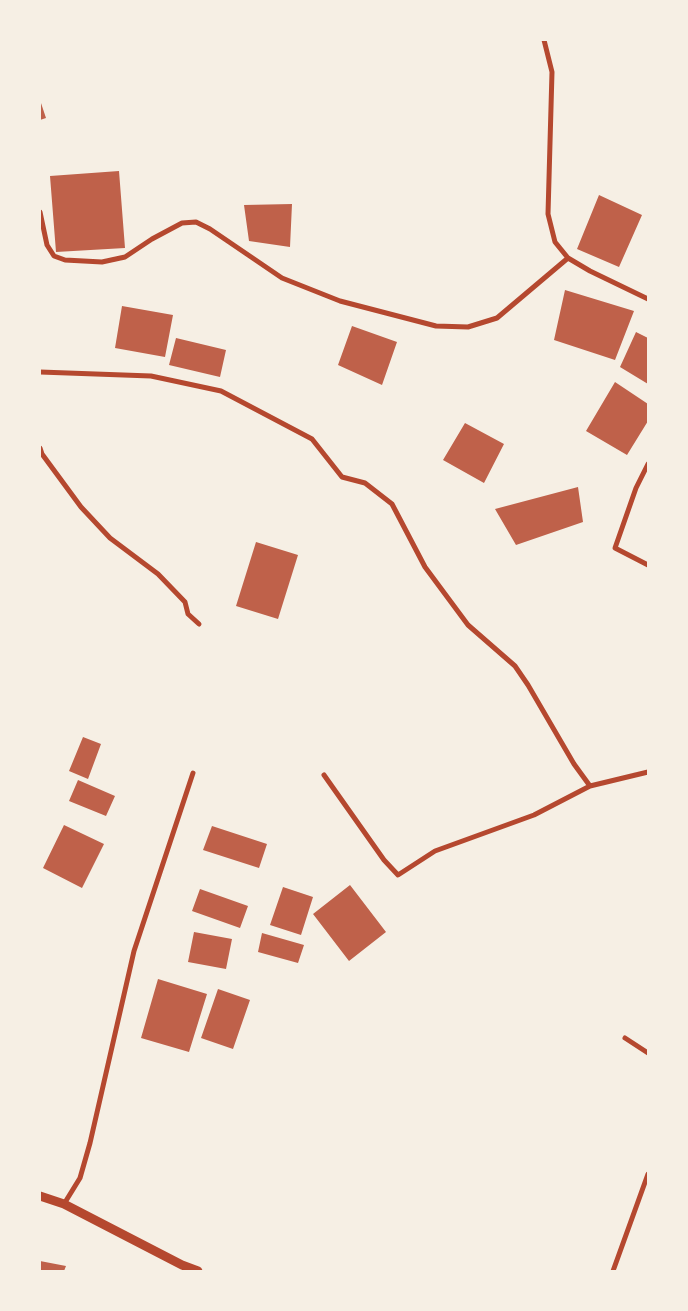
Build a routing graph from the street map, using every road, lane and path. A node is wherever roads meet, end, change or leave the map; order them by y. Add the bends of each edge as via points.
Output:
1 (544, 40) edge
2 (40, 212) edge
3 (568, 258) junction
4 (648, 299) edge
5 (40, 372) edge
6 (40, 448) edge
7 (648, 464) edge
8 (648, 565) edge
9 (199, 624) dead end
10 (648, 772) edge
11 (194, 773) dead end
12 (324, 776) dead end
13 (590, 786) junction
14 (625, 1038) dead end
15 (648, 1052) edge
16 (648, 1174) edge
17 (40, 1196) edge
18 (64, 1204) junction
19 (181, 1268) edge
20 (198, 1271) edge
21 (613, 1271) edge

1 - 3 street via 552,72 548,214 555,242
2 - 3 street via 47,245 54,256 65,260 102,262 125,257 182,222 196,222 282,278 340,301 436,326 468,327 497,318
3 - 4 street
5 - 13 street via 151,376 221,391 312,439 342,477 365,483 392,504 425,567 468,625 515,666
6 - 9 street via 81,507 110,538 158,574 185,602 188,614
7 - 8 street via 615,548
10 - 13 street
11 - 18 street via 134,951 80,1178
12 - 13 street via 398,875 435,851 534,815
14 - 15 street
16 - 21 street
17 - 18 street
18 - 19 street
19 - 20 street

